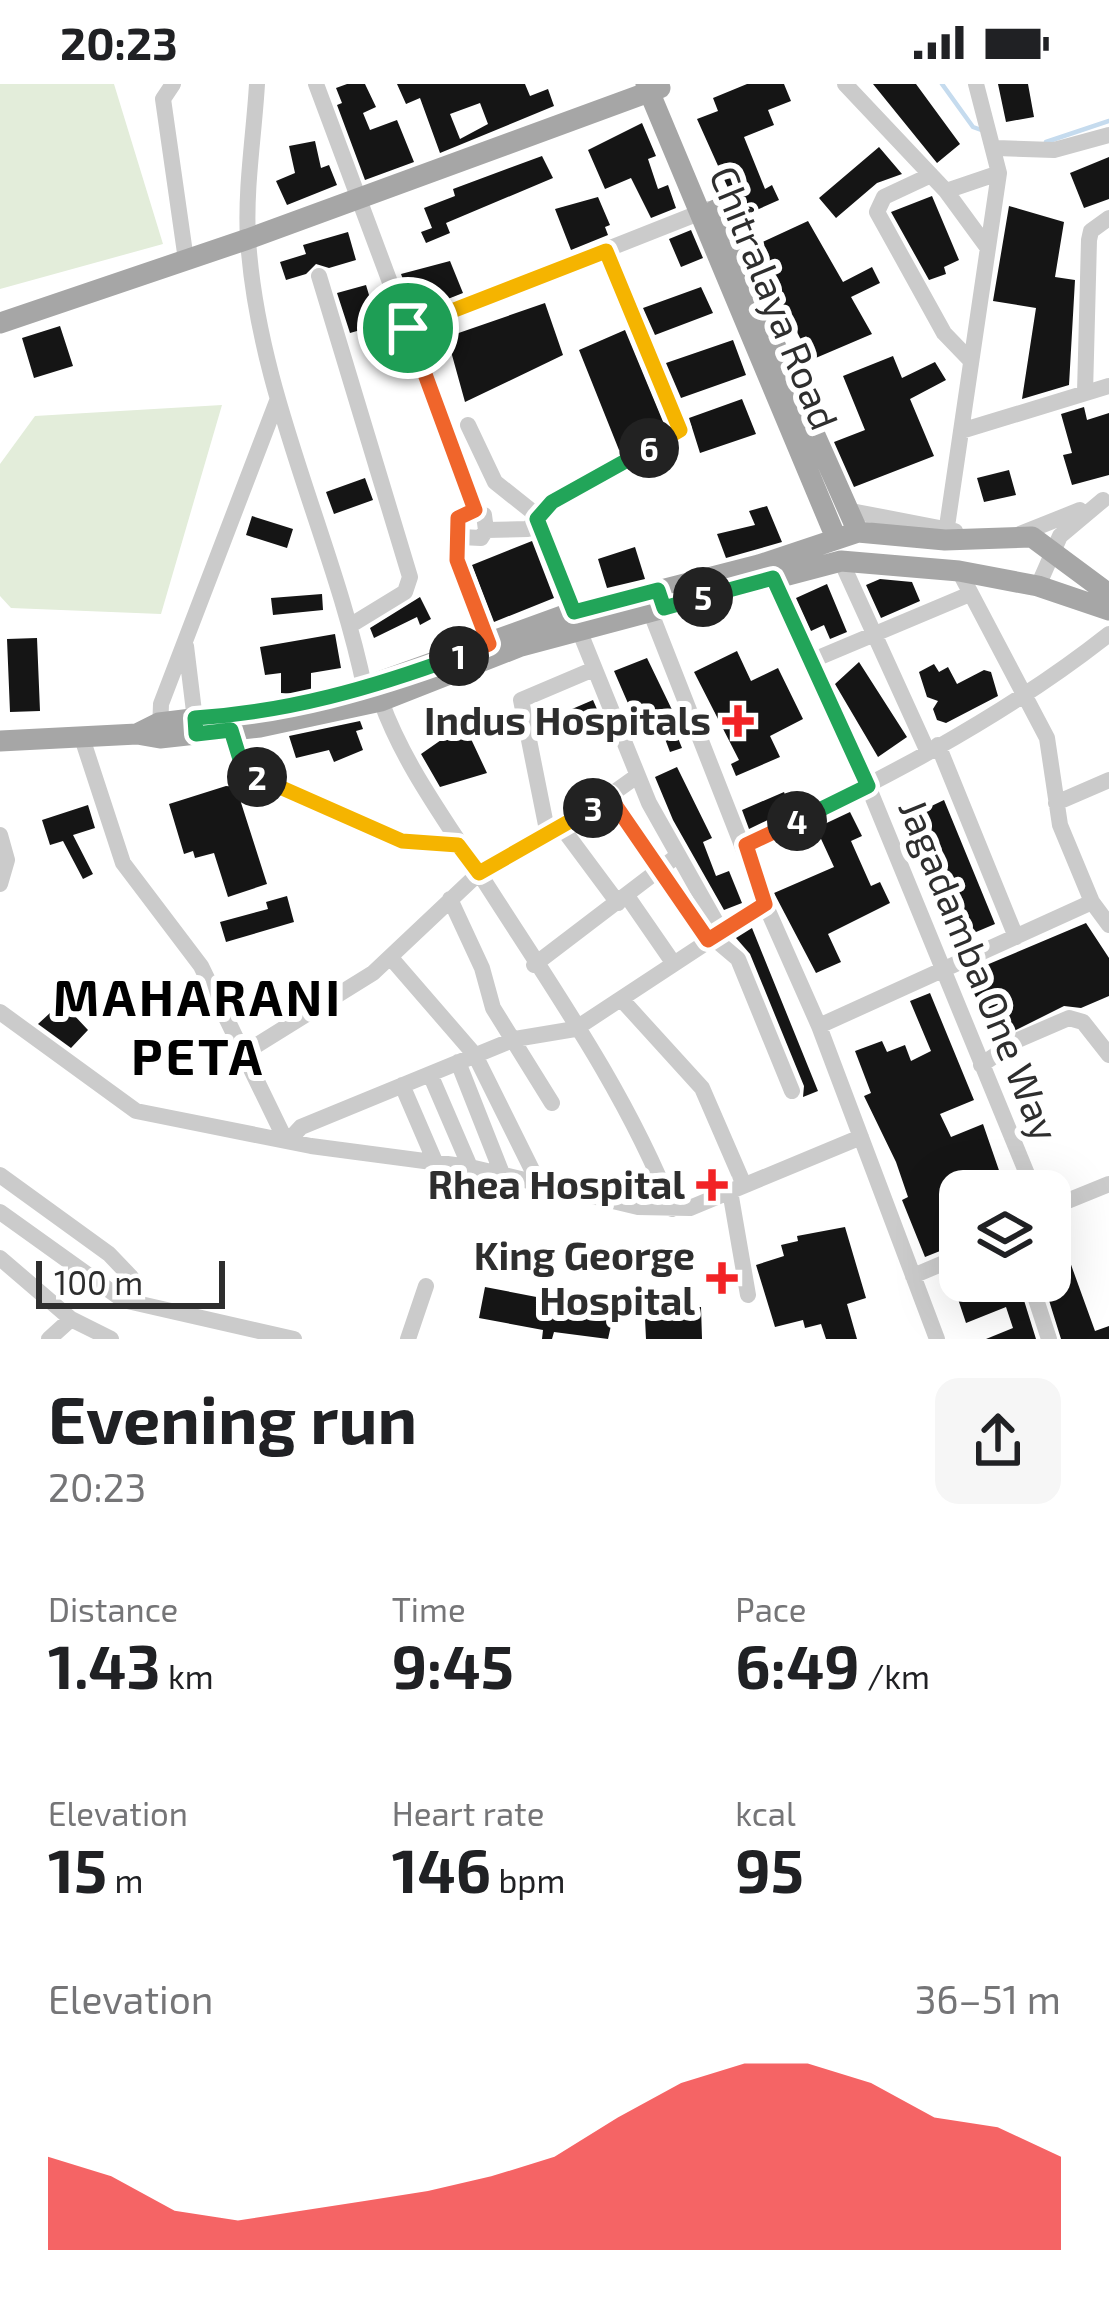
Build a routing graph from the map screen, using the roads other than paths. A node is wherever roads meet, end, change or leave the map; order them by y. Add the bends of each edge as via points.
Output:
1 (148, 84) edge
2 (257, 84) edge
3 (316, 84) edge
4 (845, 84) edge
5 (976, 84) edge
6 (656, 86) edge
7 (168, 92) edge
8 (1109, 135) edge
9 (996, 148) junction
10 (1000, 173) junction
11 (932, 175) junction
12 (946, 190) junction
13 (358, 200) junction
14 (708, 210) junction
15 (1109, 218) edge
16 (248, 239) junction
17 (987, 247) junction
18 (606, 251) junction
19 (186, 260) junction
20 (319, 276) dead end
21 (0, 322) edge
22 (408, 328) junction
23 (971, 361) junction
24 (1109, 386) edge
25 (1085, 393) junction
26 (278, 400) junction
27 (468, 425) dead end
28 (961, 431) junction
29 (1106, 499) edge
30 (845, 509) junction
31 (475, 510) junction
32 (876, 518) junction
33 (537, 519) junction
34 (486, 530) junction
35 (945, 533) junction
36 (1020, 534) junction
37 (847, 535) junction
38 (461, 537) junction
39 (1052, 550) junction
40 (841, 561) junction
41 (959, 571) junction
42 (773, 578) junction
43 (1038, 586) junction
44 (970, 594) junction
45 (1109, 594) edge
46 (654, 601) junction
47 (1109, 610) edge
48 (577, 621) junction
49 (351, 625) junction
50 (1109, 634) edge
51 (872, 638) junction
52 (184, 639) junction
53 (489, 644) junction
54 (813, 660) junction
55 (594, 669) junction
56 (373, 696) junction
57 (1024, 696) junction
58 (195, 726) junction
59 (160, 730) junction
60 (231, 730) junction
61 (82, 738) junction
62 (0, 741) edge
63 (933, 747) junction
64 (637, 776) junction
65 (1109, 780) edge
66 (868, 786) junction
67 (609, 796) junction
68 (1056, 803) junction
69 (554, 827) junction
70 (0, 835) edge
71 (458, 845) junction
72 (746, 845) junction
73 (677, 856) junction
74 (657, 870) junction
75 (479, 873) junction
76 (0, 884) edge
77 (450, 899) junction
78 (622, 900) junction
79 (1092, 902) junction
80 (765, 904) junction
81 (1109, 925) edge
82 (714, 936) junction
83 (1016, 937) junction
84 (391, 958) junction
85 (674, 964) junction
86 (534, 965) junction
87 (942, 972) junction
88 (622, 1000) junction
89 (0, 1012) edge
90 (819, 1026) junction
91 (575, 1029) junction
92 (515, 1039) junction
93 (244, 1053) junction
94 (1109, 1055) edge
95 (466, 1058) junction
96 (981, 1065) junction
97 (430, 1074) junction
98 (402, 1085) junction
99 (792, 1091) dead end
100 (552, 1103) dead end
101 (861, 1137) junction
102 (287, 1138) junction
103 (436, 1164) junction
104 (470, 1167) junction
105 (1025, 1170) edge
106 (0, 1174) edge
107 (503, 1176) junction
108 (1109, 1184) edge
109 (540, 1186) junction
110 (737, 1188) junction
111 (1071, 1199) edge
112 (672, 1209) junction
113 (0, 1212) edge
114 (0, 1258) edge
115 (939, 1265) edge
116 (913, 1276) junction
117 (426, 1286) dead end
118 (748, 1295) dead end
119 (124, 1300) junction
120 (1037, 1302) edge
121 (71, 1319) junction
122 (50, 1339) edge
123 (111, 1339) edge
124 (294, 1339) edge
125 (408, 1339) edge
126 (937, 1339) edge
127 (1049, 1339) edge

1 - 7 street
2 - 16 street
3 - 13 street
4 - 11 street
5 - 9 street
6 - 13 main road
6 - 14 main road, Chitralaya Road
7 - 19 street
8 - 9 street via 1054,150
9 - 10 street
10 - 12 street
10 - 17 street
11 - 12 street
11 - 23 street via 884,197 878,212 944,332
12 - 17 street
13 - 16 main road
13 - 22 street
14 - 18 street
14 - 30 main road, Chitralaya Road
14 - 37 main road, Chitralaya Road
15 - 25 street via 1090,231
16 - 19 main road
16 - 26 street
17 - 23 street
18 - 22 street
18 - 33 street via 680,430 552,502
19 - 21 main road
20 - 49 street via 410,577 405,592
22 - 31 street
23 - 28 street
24 - 25 street
25 - 28 street
26 - 49 street
26 - 52 street
27 - 33 street via 494,482
28 - 35 street
29 - 36 street
29 - 39 street via 1071,523
30 - 32 street
30 - 37 main road, Chitralaya Road
31 - 34 street
31 - 38 street via 458,518
32 - 35 street
32 - 37 street
33 - 34 street via 529,529
33 - 48 street
34 - 38 street via 476,540
35 - 36 main road via 979,540
35 - 37 main road
36 - 39 main road
37 - 46 main road
38 - 53 street via 457,560
39 - 43 street
39 - 45 main road
40 - 41 main road
40 - 42 main road
40 - 51 street
41 - 43 main road
41 - 44 street
42 - 46 main road
42 - 54 street, Jagadamba One Way
43 - 47 main road
44 - 51 street
44 - 57 street
46 - 48 main road
46 - 72 street
48 - 53 main road
48 - 55 street
48 - 56 main road
49 - 56 street
50 - 57 street
51 - 54 street
51 - 63 street
52 - 58 street
52 - 59 street
53 - 56 main road
54 - 66 street, Jagadamba One Way
55 - 64 street
55 - 69 street via 521,700
56 - 58 main road
56 - 60 main road
56 - 71 street
57 - 63 street
57 - 68 street via 1047,738
58 - 59 main road
58 - 60 main road
59 - 61 main road
60 - 71 street via 248,773 402,841
61 - 62 main road
61 - 93 street via 123,862 201,965
63 - 66 street
63 - 83 street
64 - 67 street
64 - 73 street
65 - 68 street
66 - 72 street
66 - 87 street, Jagadamba One Way
67 - 69 street
67 - 74 street
68 - 79 street
69 - 75 street
69 - 78 street
70 - 76 street via 7,860
71 - 75 street
72 - 80 street
73 - 74 street
73 - 82 street
74 - 78 street
74 - 82 street
75 - 77 street
75 - 86 street
77 - 84 street
77 - 92 street via 493,1009
78 - 85 street
78 - 86 street
79 - 81 street
79 - 83 street
80 - 82 street
80 - 90 street
82 - 85 street
82 - 99 street via 738,959
83 - 87 street
84 - 93 street
84 - 95 street
85 - 88 street
86 - 91 street
87 - 90 street
87 - 96 street, Jagadamba One Way
88 - 91 street
88 - 110 street via 702,1088
89 - 102 street via 136,1111
90 - 101 street
91 - 92 street
91 - 112 street via 640,1131
92 - 95 street
92 - 100 street
93 - 102 street
94 - 96 street via 1069,1018
95 - 97 street
95 - 107 street
95 - 109 street
96 - 105 street, Jagadamba One Way
97 - 98 street
97 - 104 street
98 - 102 street
98 - 103 street
101 - 110 street
101 - 116 street
102 - 103 street
103 - 104 street
104 - 107 street
106 - 119 street via 109,1254 131,1277
107 - 109 street
108 - 111 street
109 - 112 street
110 - 112 street
110 - 118 street
113 - 119 street
114 - 121 street
115 - 116 street
116 - 126 street
117 - 125 street
119 - 124 street
120 - 127 street
121 - 122 street
121 - 123 street

